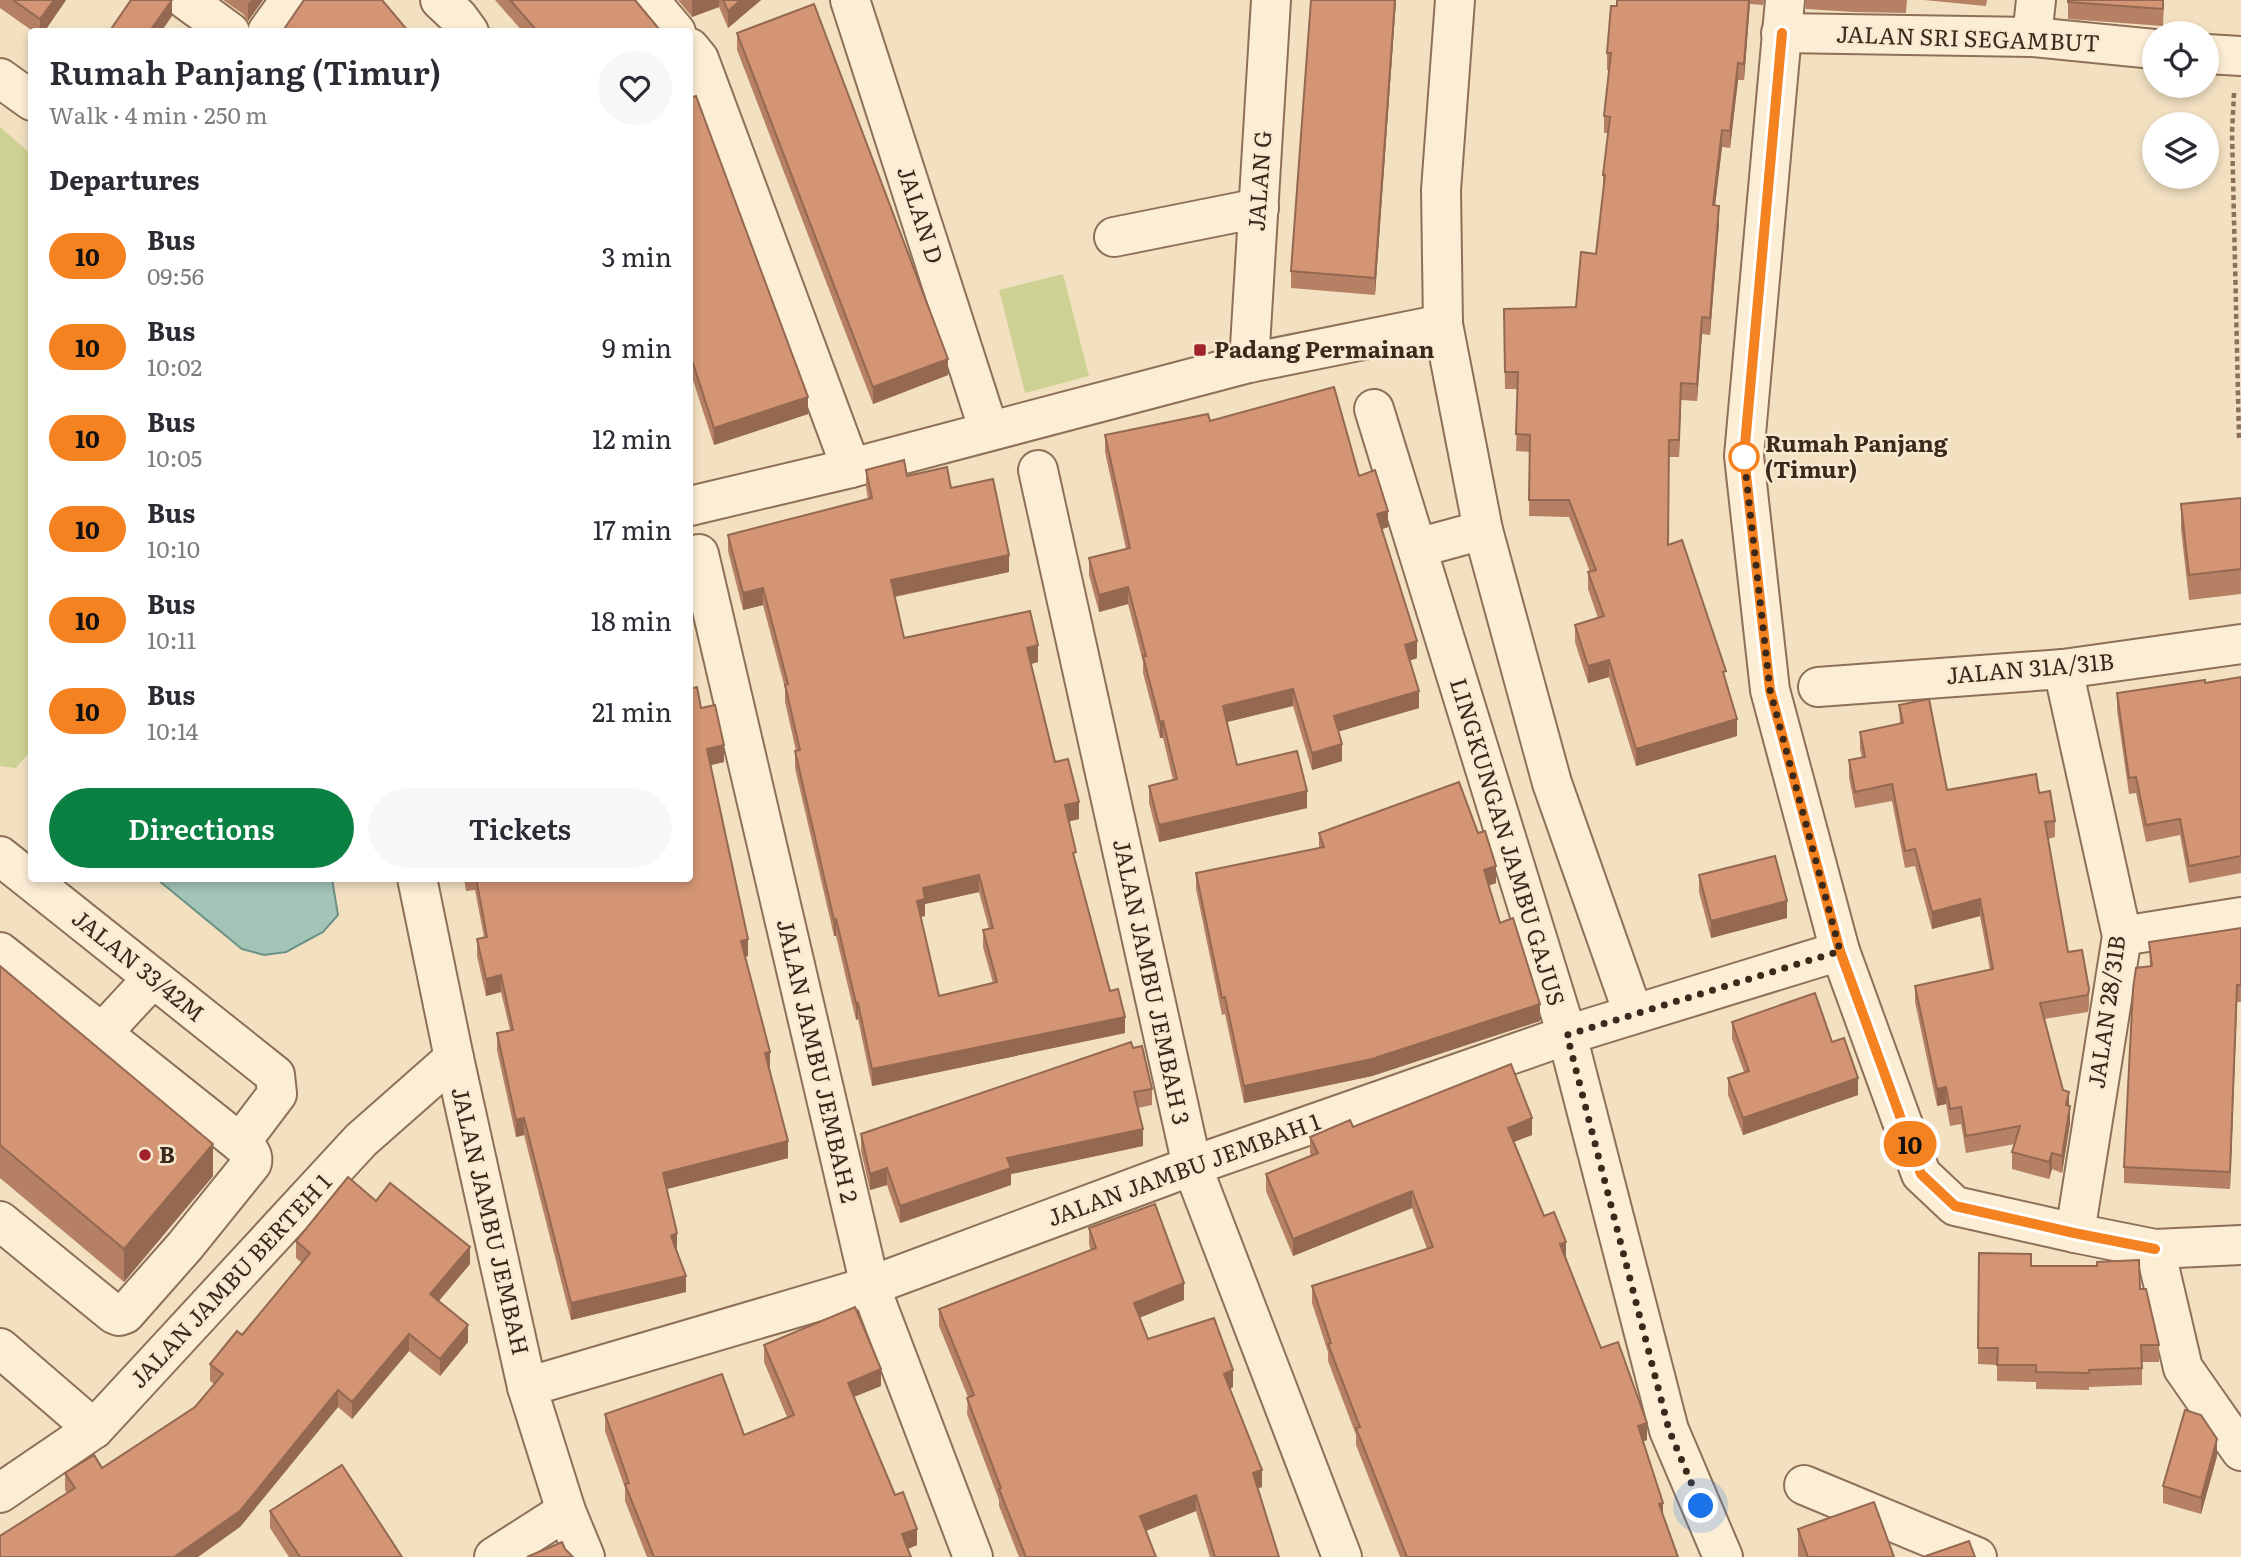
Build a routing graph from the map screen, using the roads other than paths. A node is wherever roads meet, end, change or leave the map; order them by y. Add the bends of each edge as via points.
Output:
1 (186, 0) edge
2 (290, 0) edge
3 (440, 0) edge
4 (649, 0) edge
5 (850, 0) edge
6 (1271, 0) edge
7 (1455, 0) edge
8 (1783, 17) edge
9 (2034, 18) edge
10 (224, 28) edge
11 (270, 28) edge
12 (466, 28) edge
13 (673, 28) edge
14 (2142, 46) edge
15 (693, 52) edge
16 (0, 78) edge
17 (28, 99) edge
18 (1259, 208) junction
19 (1114, 237) dead end
20 (1443, 324) junction
21 (1249, 363) junction
22 (1374, 409) dead end
23 (989, 431) junction
24 (851, 468) junction
25 (1038, 470) dead end
26 (693, 504) edge
27 (1483, 530) junction
28 (1417, 548) junction
29 (699, 554) dead end
30 (2241, 644) edge
31 (2063, 669) junction
32 (1818, 687) dead end
33 (0, 856) edge
34 (28, 878) edge
35 (33, 882) edge
36 (418, 882) edge
37 (2241, 918) edge
38 (2122, 936) junction
39 (1840, 951) junction
40 (0, 952) edge
41 (153, 978) junction
42 (1633, 1013) junction
43 (102, 1033) junction
44 (1567, 1035) junction
45 (454, 1058) junction
46 (240, 1143) junction
47 (1192, 1166) junction
48 (4, 1232) edge
49 (2074, 1233) junction
50 (2241, 1245) edge
51 (2155, 1249) junction
52 (870, 1286) junction
53 (0, 1348) edge
54 (527, 1387) junction
55 (94, 1429) junction
56 (2241, 1451) edge
57 (1804, 1485) dead end
58 (0, 1493) edge
59 (566, 1511) junction
60 (494, 1557) edge
61 (585, 1557) edge
62 (973, 1557) edge
63 (1342, 1557) edge
64 (1723, 1557) edge
65 (1977, 1557) edge

1 - 10 street
2 - 11 street
3 - 12 street
4 - 13 street
5 - 23 street, JALAN D
6 - 18 street, JALAN G
7 - 20 street via 1441,190
8 - 9 street, JALAN SRI SEGAMBUT
8 - 39 street via 1744,456 1770,690
9 - 14 street, JALAN SRI SEGAMBUT
15 - 24 street
16 - 17 street
18 - 19 street
18 - 21 street, JALAN G
20 - 21 street
20 - 27 street
21 - 23 street
22 - 28 street, LINGKUNGAN JAMBU GAJUS
23 - 24 street
24 - 26 street
25 - 47 street, JALAN JAMBU JEMBAH 3
27 - 28 street
27 - 42 street via 1552,783
28 - 44 street, LINGKUNGAN JAMBU GAJUS
29 - 52 street, JALAN JAMBU JEMBAH 2
30 - 31 street, JALAN 31A/31B
31 - 32 street, JALAN 31A/31B
31 - 38 street, JALAN 28/31B
33 - 34 street, JALAN 33/42M
35 - 41 street, JALAN 33/42M
36 - 45 street, JALAN JAMBU JEMBAH
37 - 38 street
38 - 49 street, JALAN 28/31B
39 - 42 street, JALAN JAMBU JEMBAH 1
39 - 49 street via 1921,1174 1955,1206
40 - 43 street
41 - 43 street
41 - 46 street, JALAN 33/42M via 275,1076 276,1094
42 - 44 street, JALAN JAMBU JEMBAH 1
43 - 46 street
44 - 47 street, JALAN JAMBU JEMBAH 1
44 - 64 street, LINGKUNGAN JAMBU GAJUS via 1669,1430
45 - 54 street, JALAN JAMBU JEMBAH
45 - 55 street, JALAN JAMBU BERTEH 1 via 361,1140
46 - 48 street via 251,1153 252,1163 125,1314 114,1314
47 - 52 street, JALAN JAMBU JEMBAH 1
47 - 63 street, JALAN JAMBU JEMBAH 3
49 - 51 street
50 - 51 street
51 - 56 street via 2183,1368
52 - 54 street, JALAN JAMBU JEMBAH 1
52 - 62 street, JALAN JAMBU JEMBAH 2
53 - 55 street
54 - 59 street, JALAN JAMBU JEMBAH
55 - 58 street, JALAN JAMBU BERTEH 1
57 - 65 street
59 - 60 street
59 - 61 street, JALAN JAMBU JEMBAH

